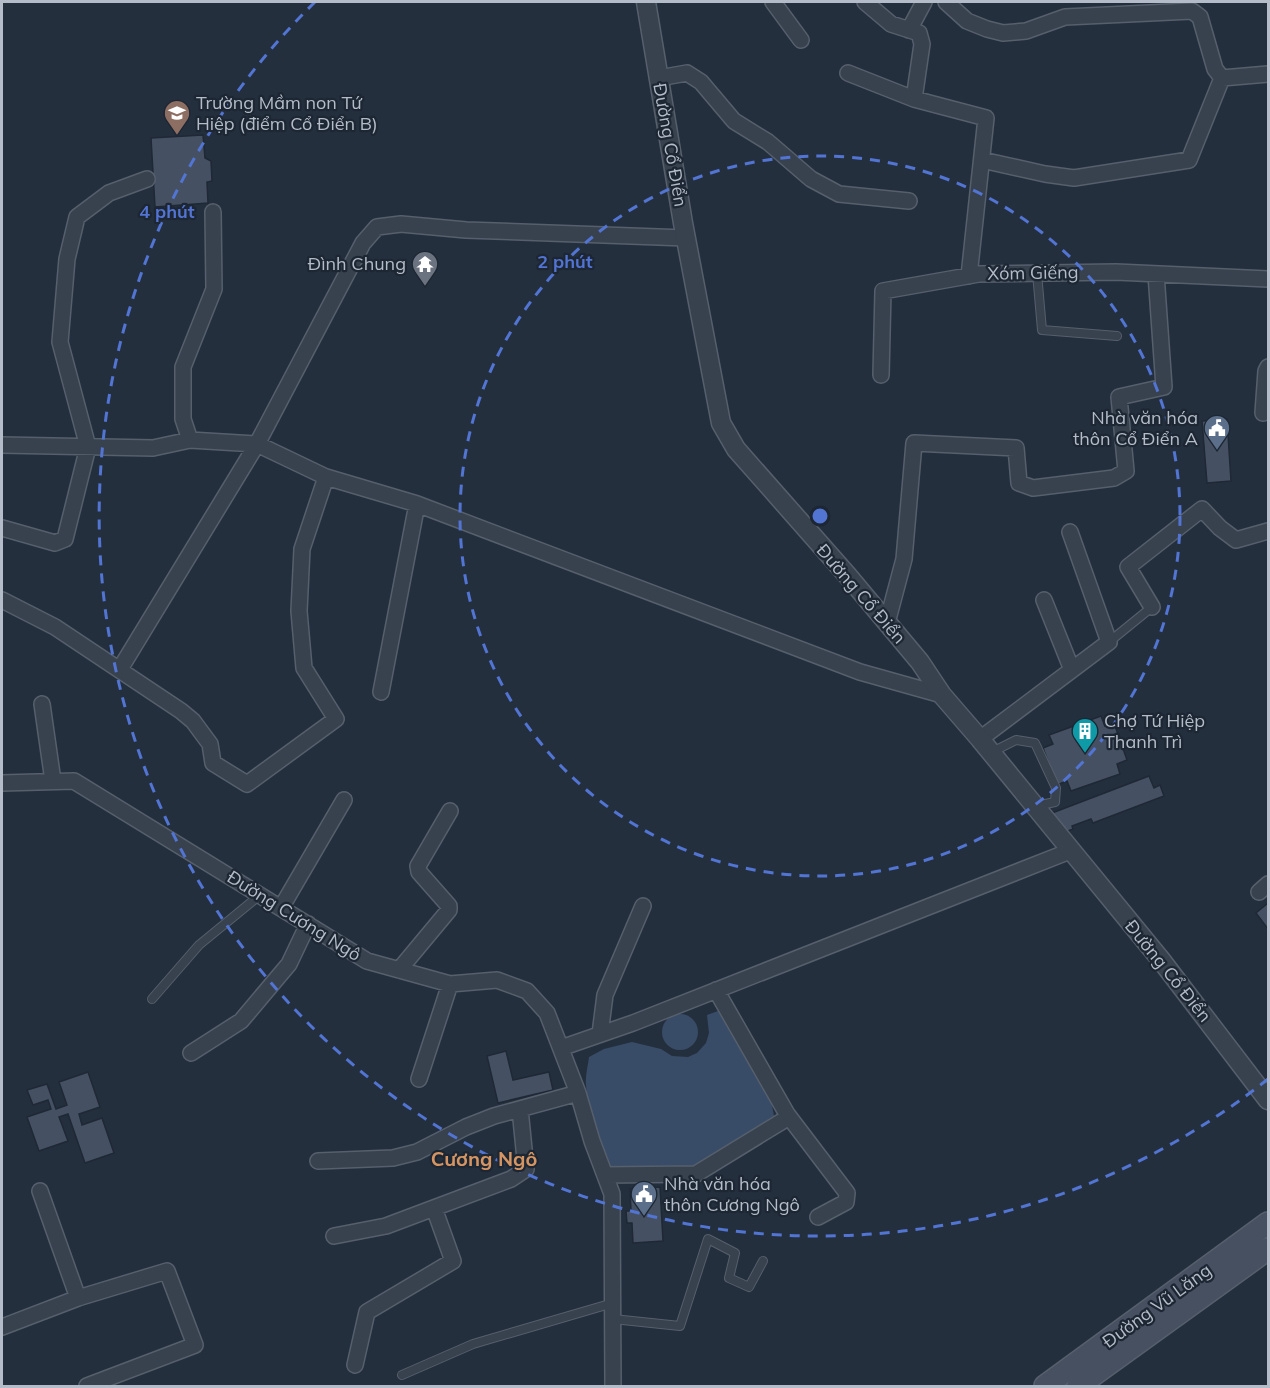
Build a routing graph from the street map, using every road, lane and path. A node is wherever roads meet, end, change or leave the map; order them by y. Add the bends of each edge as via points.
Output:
1 (646, 2) edge
2 (773, 2) edge
3 (866, 2) edge
4 (924, 2) edge
5 (946, 2) edge
6 (1131, 8) edge
7 (909, 30) junction
8 (801, 40) dead end
9 (848, 73) dead end
10 (1269, 75) edge
11 (659, 78) junction
12 (1222, 78) junction
13 (914, 99) junction
14 (982, 160) junction
15 (147, 178) dead end
16 (909, 201) dead end
17 (213, 212) dead end
18 (686, 238) junction
19 (1037, 273) junction
20 (1155, 274) junction
21 (969, 276) junction
22 (1269, 279) edge
23 (1117, 336) dead end
24 (1269, 367) edge
25 (881, 375) dead end
26 (1263, 413) dead end
27 (190, 440) junction
28 (257, 444) junction
29 (2, 445) edge
30 (88, 447) junction
31 (326, 477) junction
32 (417, 504) junction
33 (2, 528) edge
34 (1269, 531) edge
35 (1070, 532) dead end
36 (2, 600) edge
37 (1044, 600) dead end
38 (1152, 607) joint
39 (887, 623) junction
40 (1109, 642) junction
41 (120, 669) junction
42 (1072, 670) junction
43 (381, 692) dead end
44 (942, 695) junction
45 (42, 704) dead end
46 (986, 746) junction
47 (53, 781) junction
48 (2, 783) edge
49 (344, 800) dead end
50 (1035, 807) junction
51 (450, 811) dead end
52 (1070, 851) junction
53 (260, 895) junction
54 (644, 906) dead end
55 (281, 908) junction
56 (308, 924) junction
57 (399, 970) junction
58 (450, 984) junction
59 (716, 990) junction
60 (152, 999) dead end
61 (600, 1034) junction
62 (561, 1048) junction
63 (191, 1053) dead end
64 (419, 1078) dead end
65 (578, 1093) junction
66 (1269, 1100) edge
67 (519, 1109) junction
68 (789, 1117) junction
69 (318, 1161) dead end
70 (605, 1175) junction
71 (40, 1191) dead end
72 (434, 1208) junction
73 (818, 1217) dead end
74 (1269, 1224) edge
75 (334, 1236) dead end
76 (1269, 1249) edge
77 (763, 1261) dead end
78 (78, 1298) junction
79 (613, 1311) junction
80 (2, 1327) edge
81 (1106, 1355) junction
82 (355, 1365) dead end
83 (402, 1375) dead end
84 (87, 1386) edge
85 (613, 1386) edge
86 (1045, 1386) edge
87 (1078, 1386) edge

1 - 11 street, Đường Cổ Điển
2 - 8 street
3 - 7 street via 891,24
4 - 7 street
5 - 6 street via 967,21 1003,33 1026,32 1065,17
6 - 12 street via 1192,11 1200,17 1215,69
7 - 13 street via 919,33 922,44
9 - 13 street
10 - 12 street
11 - 16 street via 687,73 701,82 734,121 768,142 811,180 839,194
11 - 18 street, Đường Cổ Điển
12 - 14 street via 1190,160 1074,178
13 - 14 street via 986,118
14 - 21 street
15 - 30 street via 109,193 77,217 67,259 60,342
17 - 27 street via 214,289 183,367 183,419
18 - 28 street via 401,224 377,227 363,243
18 - 39 street, Đường Cổ Điển via 721,423 736,449
19 - 20 street, Xóm Giếng
19 - 21 street, Xóm Giếng
19 - 23 lane via 1042,330
20 - 22 street, Xóm Giếng
20 - 39 street via 1164,387 1119,397 1126,471 1114,478 1033,488 1019,483 1016,448 914,443 904,559
21 - 25 street, Xóm Giếng via 883,291
24 - 26 street
27 - 28 street
27 - 30 street via 153,448
28 - 31 street
28 - 41 street
29 - 30 street
30 - 33 street via 65,538 56,543
31 - 32 street
31 - 41 street via 302,549 299,611 304,668 336,719 247,784 213,763 210,744 193,721
32 - 43 street
32 - 44 street via 860,672
34 - 38 street via 1236,540 1202,509 1128,567
35 - 40 street
36 - 41 street via 55,627
37 - 42 street
38 - 40 lane
39 - 44 street, Đường Cổ Điển
40 - 42 street
42 - 46 street
44 - 46 street, Đường Cổ Điển
45 - 47 street
46 - 50 street, Đường Cổ Điển
46 - 50 lane via 1016,740 1035,743 1056,788 1055,802
47 - 48 street, Đường Cương Ngô
47 - 53 street, Đường Cương Ngô via 74,780
49 - 55 street
50 - 52 street, Đường Cổ Điển
51 - 57 street via 418,866 449,910
52 - 59 street
52 - 66 street, Đường Cổ Điển via 1161,960
53 - 55 street, Đường Cương Ngô
53 - 60 lane via 199,945
54 - 61 street via 605,995
55 - 56 street, Đường Cương Ngô
56 - 57 street, Đường Cương Ngô via 367,961
56 - 63 street via 289,964 241,1021
57 - 58 street, Đường Cương Ngô
58 - 62 street, Đường Cương Ngô via 496,980 527,991 547,1013
58 - 64 street
59 - 61 street
59 - 68 street
61 - 62 street
62 - 65 street, Đường Cương Ngô
65 - 67 street
65 - 70 street, Đường Cương Ngô
67 - 69 street via 466,1127 417,1152 393,1158
67 - 72 street via 526,1169 511,1179
68 - 70 street via 696,1174
68 - 73 street via 847,1193 846,1202
70 - 79 street, Đường Cương Ngô via 612,1194
71 - 78 street
72 - 75 street via 386,1226
72 - 82 street via 453,1261 367,1312
74 - 81 main road, Đường Vũ Lăng
76 - 81 main road, Đường Vũ Lăng
77 - 79 lane via 750,1287 729,1278 735,1253 708,1239 680,1326
78 - 80 street
78 - 84 street via 167,1270 195,1345
79 - 83 lane via 473,1344
79 - 85 street, Đường Cương Ngô
81 - 86 main road, Đường Vũ Lăng
81 - 87 main road, Đường Vũ Lăng

